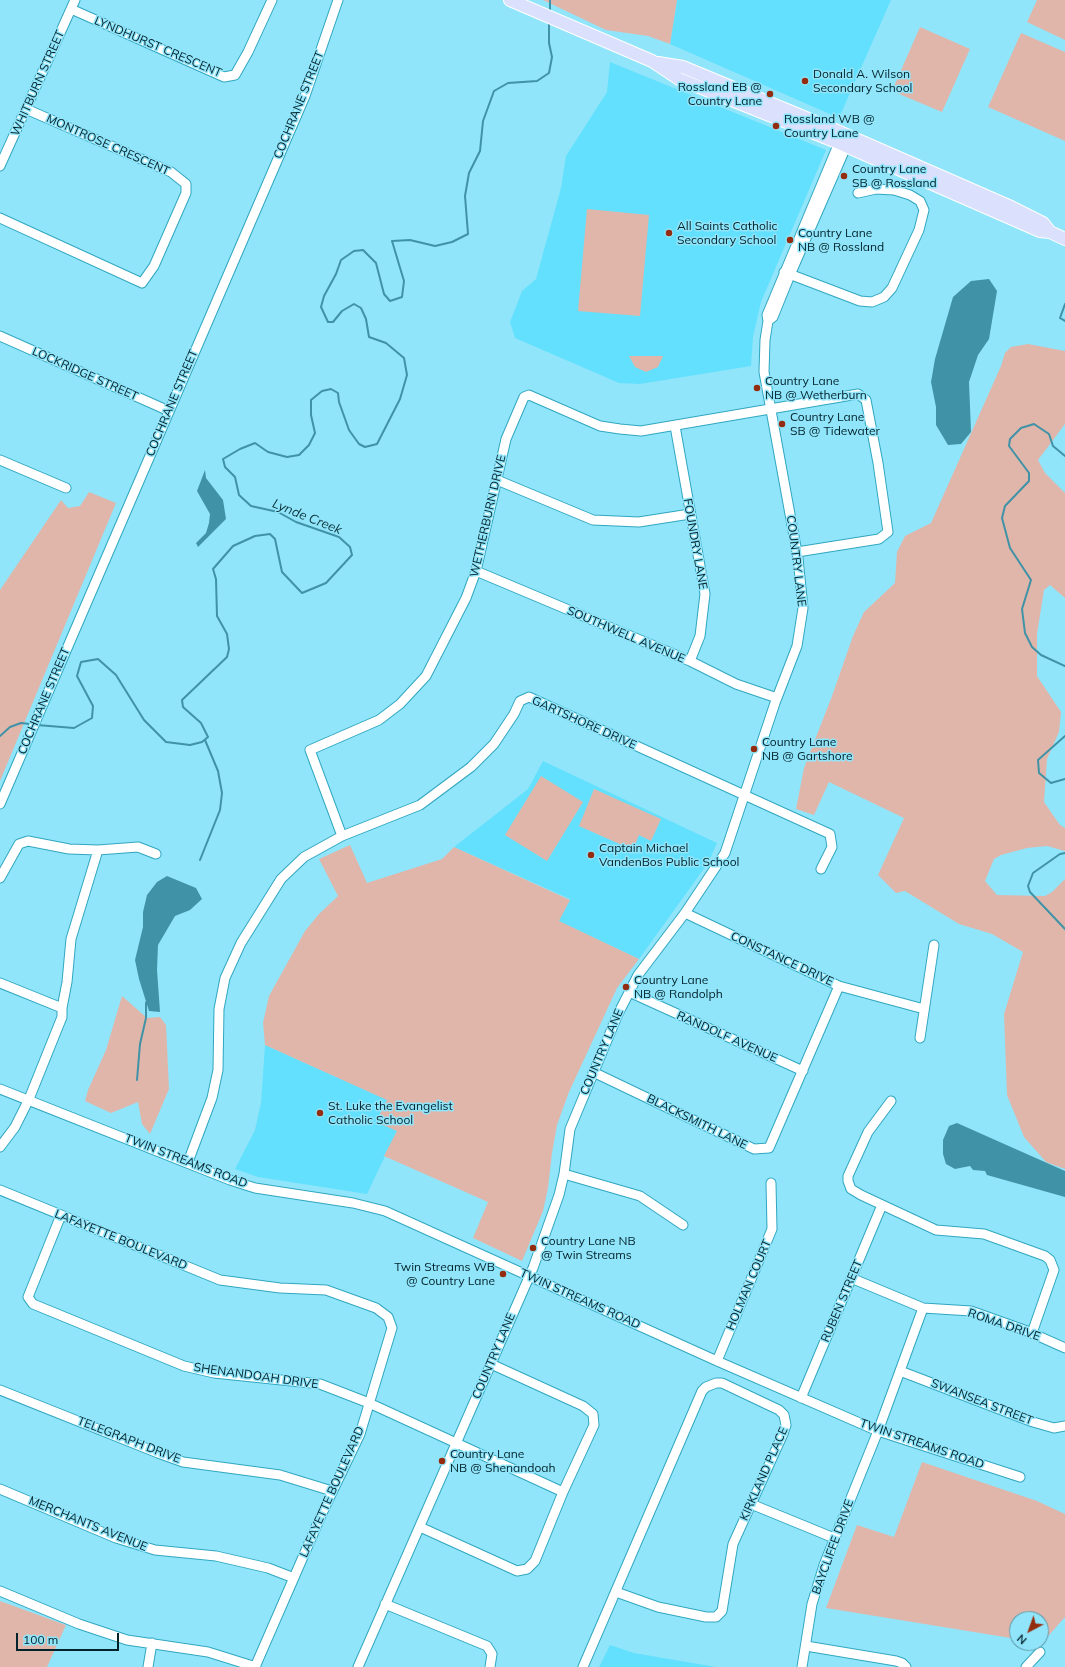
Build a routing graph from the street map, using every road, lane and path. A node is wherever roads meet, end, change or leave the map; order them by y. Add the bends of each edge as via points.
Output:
1 (75, 0) edge
2 (272, 0) edge
3 (338, 0) edge
4 (510, 0) edge
5 (71, 9) junction
6 (26, 109) junction
7 (845, 140) junction
8 (0, 166) edge
9 (858, 193) dead end
10 (0, 218) edge
11 (1065, 239) edge
12 (787, 274) junction
13 (0, 336) edge
14 (770, 409) junction
15 (169, 411) junction
16 (674, 426) junction
17 (0, 460) edge
18 (498, 480) junction
19 (66, 488) dead end
20 (690, 514) junction
21 (797, 552) junction
22 (476, 571) junction
23 (690, 661) junction
24 (777, 698) junction
25 (745, 795) junction
26 (0, 804) edge
27 (342, 836) junction
28 (98, 850) junction
29 (156, 854) dead end
30 (821, 869) dead end
31 (0, 878) edge
32 (685, 913) junction
33 (934, 945) dead end
34 (0, 983) edge
35 (839, 986) junction
36 (629, 992) junction
37 (62, 1008) junction
38 (924, 1009) junction
39 (920, 1038) dead end
40 (803, 1071) junction
41 (593, 1072) junction
42 (0, 1089) edge
43 (29, 1099) junction
44 (891, 1101) dead end
45 (0, 1147) edge
46 (188, 1162) junction
47 (564, 1174) junction
48 (771, 1183) dead end
49 (0, 1190) edge
50 (882, 1205) junction
51 (61, 1215) junction
52 (683, 1226) dead end
53 (529, 1276) junction
54 (851, 1278) junction
55 (923, 1308) junction
56 (1032, 1333) junction
57 (1065, 1348) edge
58 (717, 1361) junction
59 (491, 1364) junction
60 (900, 1371) junction
61 (0, 1390) edge
62 (801, 1398) junction
63 (369, 1403) junction
64 (1065, 1426) edge
65 (878, 1431) junction
66 (456, 1444) junction
67 (1020, 1477) dead end
68 (0, 1489) edge
69 (332, 1491) junction
70 (563, 1492) junction
71 (751, 1504) junction
72 (420, 1526) junction
73 (834, 1538) junction
74 (294, 1578) junction
75 (0, 1591) edge
76 (616, 1592) junction
77 (385, 1604) junction
78 (152, 1643) junction
79 (806, 1646) junction
80 (1040, 1652) dead end
81 (148, 1667) edge
82 (255, 1667) edge
83 (358, 1667) edge
84 (490, 1667) edge
85 (583, 1667) edge
86 (802, 1667) edge
87 (906, 1667) edge
88 (1026, 1667) edge

1 - 5 street, WHITBURN STREET
2 - 5 street, LYNDHURST CRESCENT via 235,76 224,77
3 - 15 street, COCHRANE STREET via 305,96
4 - 7 main road via 652,62 683,67
5 - 6 street, WHITBURN STREET
6 - 8 street, WHITBURN STREET
6 - 10 street, MONTROSE CRESCENT via 171,172 186,184 186,192 154,266 142,283
7 - 11 main road via 1011,207 1043,223 1050,232
7 - 12 street, COUNTRY LANE
9 - 12 street via 876,189 894,190 920,201 924,210 919,230 892,288 884,297 872,302 860,301
12 - 14 street, COUNTRY LANE via 767,315 764,372
13 - 15 street, LOCKRIDGE STREET
14 - 16 street, WETHERBURN DRIVE
14 - 21 street, COUNTRY LANE
14 - 21 street, WETHERBURN DRIVE via 858,394 866,400 872,431 888,532 879,539
15 - 26 street, COCHRANE STREET
16 - 18 street, WETHERBURN DRIVE via 620,430 600,426 529,395 524,397 506,439
16 - 20 street, FOUNDRY LANE
17 - 19 street
18 - 20 street via 594,520 639,522
18 - 22 street, WETHERBURN DRIVE
20 - 23 street, FOUNDRY LANE via 705,594 700,636
21 - 24 street, COUNTRY LANE via 803,608 797,646
22 - 23 street, SOUTHWELL AVENUE
22 - 27 street, WETHERBURN DRIVE via 466,598 426,676 400,704 379,720 310,750
23 - 24 street, SOUTHWELL AVENUE via 736,684
24 - 25 street, COUNTRY LANE
25 - 27 street, GARTSHORE DRIVE via 529,697 520,701 494,744 471,766 420,805
25 - 30 street, GARTSHORE DRIVE via 830,834 832,847
25 - 32 street, COUNTRY LANE via 725,853
27 - 46 street, GARTSHORE DRIVE via 304,857 281,879 241,942 224,984 219,1009 218,1070 212,1098
28 - 29 street via 138,847
28 - 31 street via 57,847 28,841 18,844
28 - 37 street via 71,939
32 - 35 street, CONSTANCE DRIVE
32 - 36 street, COUNTRY LANE via 638,975
33 - 38 street
34 - 37 street
35 - 38 street
35 - 40 street, CONSTANCE DRIVE
36 - 40 street, RANDOLF AVENUE
36 - 41 street, COUNTRY LANE
37 - 43 street via 62,1017
38 - 39 street
40 - 41 street, BLACKSMITH LANE via 769,1148 754,1149
41 - 47 street, COUNTRY LANE via 570,1129
42 - 43 street, TWIN STREAMS ROAD
43 - 45 street
43 - 46 street, TWIN STREAMS ROAD
44 - 50 street via 868,1132 848,1176 852,1189
46 - 53 street, TWIN STREAMS ROAD via 204,1171 255,1188 354,1203 385,1211
47 - 52 street via 640,1196
47 - 53 street, COUNTRY LANE via 559,1195
48 - 58 street, HOLMAN COURT via 772,1229
49 - 51 street, LAFAYETTE BOULEVARD
50 - 54 street, RUBEN STREET
50 - 56 street via 936,1230 984,1234 1050,1260 1054,1270
51 - 63 street, LAFAYETTE BOULEVARD via 220,1280 280,1288 326,1290 376,1308 388,1317 392,1328
51 - 63 street, SHENANDOAH DRIVE via 28,1296 33,1304 184,1366 214,1373 320,1384
53 - 58 street, TWIN STREAMS ROAD
53 - 59 street, COUNTRY LANE
54 - 55 street, ROMA DRIVE
54 - 62 street, RUBEN STREET
55 - 56 street, ROMA DRIVE via 971,1311
55 - 60 street, BAYCLIFFE DRIVE
56 - 57 street, ROMA DRIVE
58 - 62 street, TWIN STREAMS ROAD
59 - 66 street, COUNTRY LANE
59 - 70 street via 583,1406 592,1414 594,1425
60 - 64 street, SWANSEA STREET via 1033,1422 1054,1428
60 - 65 street, BAYCLIFFE DRIVE
61 - 69 street, TELEGRAPH DRIVE via 184,1462 280,1475
62 - 65 street, TWIN STREAMS ROAD
63 - 66 street, SHENANDOAH DRIVE
63 - 69 street, LAFAYETTE BOULEVARD via 360,1434
65 - 67 street, TWIN STREAMS ROAD
65 - 73 street, BAYCLIFFE DRIVE
66 - 70 street, SHENANDOAH DRIVE
66 - 72 street, COUNTRY LANE
68 - 74 street, MERCHANTS AVENUE via 116,1538 155,1550 216,1556 268,1568
69 - 74 street, LAFAYETTE BOULEVARD
70 - 72 street via 535,1561 527,1569 517,1571
71 - 73 street
71 - 76 street, KIRKLAND PLACE via 733,1544 724,1604 716,1617 658,1607
71 - 76 street, KIRKLAND PLACE via 784,1434 786,1419 779,1410 722,1383 716,1383 706,1387 693,1409
72 - 77 street, COUNTRY LANE
73 - 79 street, BAYCLIFFE DRIVE via 812,1604
74 - 82 street, LAFAYETTE BOULEVARD
75 - 78 street via 79,1624 127,1640
76 - 85 street, KIRKLAND PLACE
77 - 83 street, COUNTRY LANE
77 - 84 street via 487,1646 492,1654
78 - 81 street
78 - 82 street via 208,1652
79 - 86 street, BAYCLIFFE DRIVE
79 - 87 street via 896,1661
80 - 88 street

